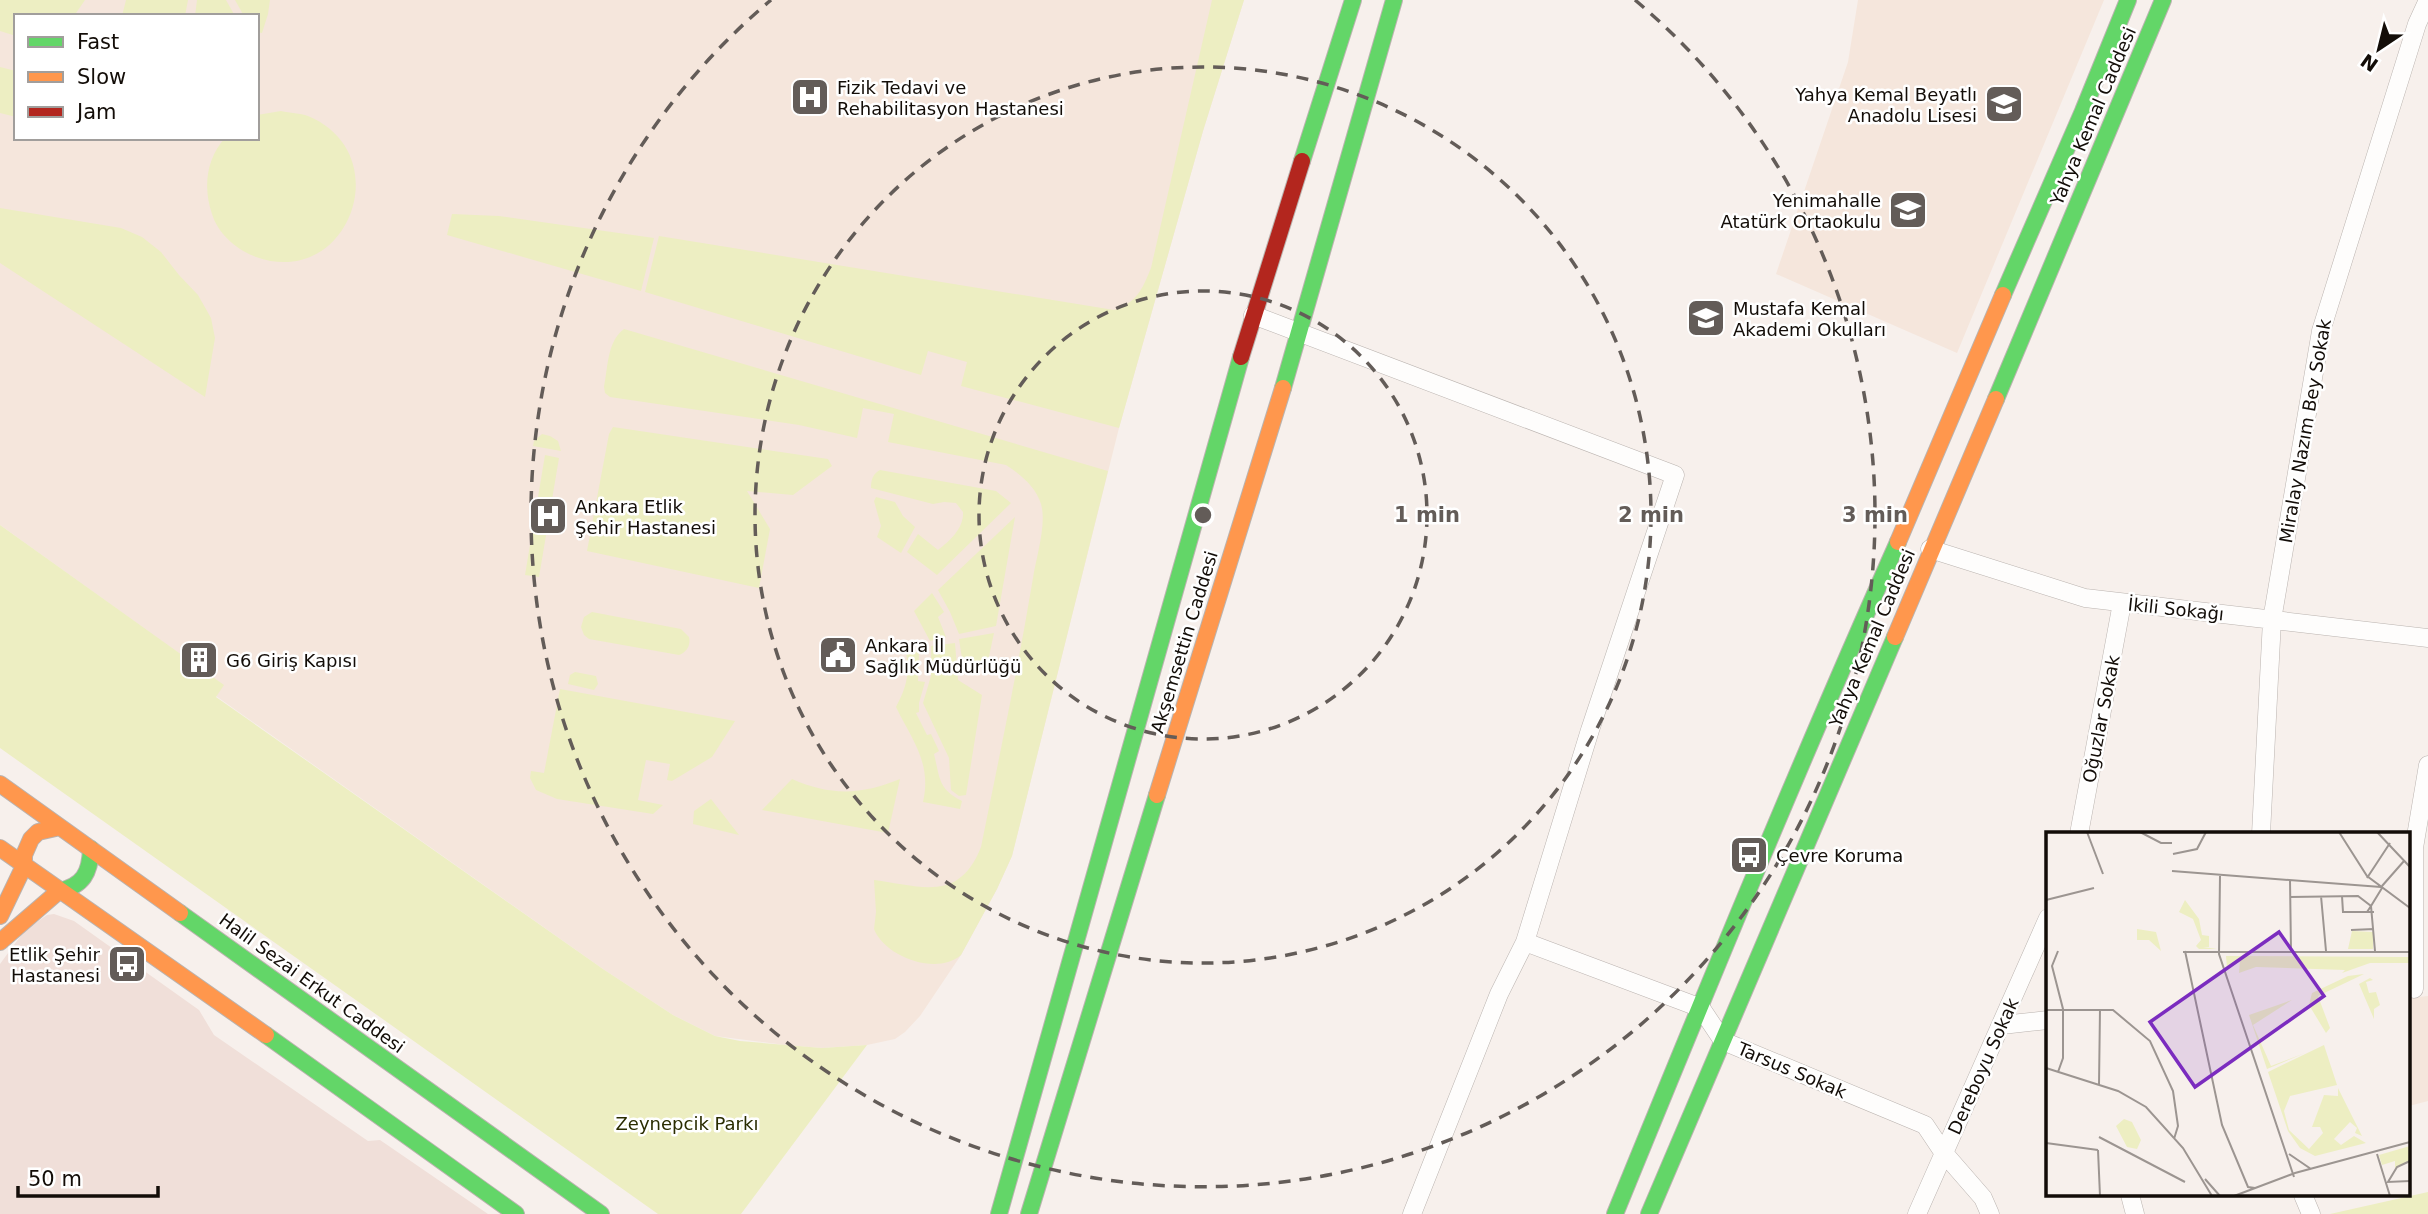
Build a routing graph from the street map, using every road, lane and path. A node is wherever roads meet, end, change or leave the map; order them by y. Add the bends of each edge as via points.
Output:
1 (1353, 0) edge
2 (1394, 0) edge
3 (2128, 0) edge
4 (2163, 0) edge
5 (2428, 0) edge
6 (1253, 315) junction
7 (1300, 332) junction
8 (1930, 549) junction
9 (2122, 603) junction
10 (2273, 620) junction
11 (2428, 638) edge
12 (2428, 765) edge
13 (0, 784) edge
14 (60, 827) junction
15 (2079, 832) edge
16 (2261, 832) edge
17 (0, 848) edge
18 (91, 849) junction
19 (24, 866) junction
20 (59, 891) junction
21 (0, 916) edge
22 (2046, 923) edge
23 (0, 942) edge
24 (1525, 942) junction
25 (2417, 989) edge
26 (1700, 1008) junction
27 (2046, 1020) edge
28 (2002, 1026) junction
29 (1723, 1041) junction
30 (1943, 1152) junction
31 (2130, 1196) edge
32 (2303, 1196) edge
33 (516, 1214) edge
34 (601, 1214) edge
35 (999, 1214) edge
36 (1029, 1214) edge
37 (1412, 1214) edge
38 (1615, 1214) edge
39 (1649, 1214) edge
40 (1917, 1214) edge
41 (1990, 1214) edge
42 (2135, 1214) edge
43 (2311, 1214) edge

1 - 6 main road, Akşemsettin Caddesi
2 - 7 main road, Akşemsettin Caddesi
3 - 26 main road, Yahya Kemal Caddesi
4 - 8 main road, Yahya Kemal Caddesi
5 - 10 street, Miralay Nazım Bey Sokak via 2320,331
6 - 7 street
6 - 35 main road, Akşemsettin Caddesi
7 - 24 street via 1675,475
7 - 36 main road, Akşemsettin Caddesi
8 - 9 street, İkili Sokağı via 2085,598
8 - 29 main road, Yahya Kemal Caddesi
9 - 10 street, İkili Sokağı
9 - 15 street, Oğuzlar Sokak
10 - 11 street, İkili Sokağı
10 - 16 street, Miralay Nazım Bey Sokak
12 - 25 street via 2414,848
13 - 14 main road, Halil Sezai Erkut Caddesi
14 - 18 main road, Halil Sezai Erkut Caddesi
14 - 19 main road via 38,832 31,839
17 - 19 main road
18 - 20 main road via 91,867 84,879 77,887
18 - 34 main road, Halil Sezai Erkut Caddesi
19 - 20 main road
19 - 21 main road
20 - 23 main road
20 - 33 main road
22 - 28 street, Dereboyu Sokak
24 - 26 street
24 - 37 street via 1499,994
26 - 29 street, Tarsus Sokak
26 - 38 main road, Yahya Kemal Caddesi
27 - 28 street
28 - 30 street, Dereboyu Sokak
29 - 30 street, Tarsus Sokak via 1925,1125
29 - 39 main road, Yahya Kemal Caddesi
30 - 40 street, Dereboyu Sokak
30 - 41 street, Tarsus Sokak via 1983,1198
31 - 42 street
32 - 43 street

